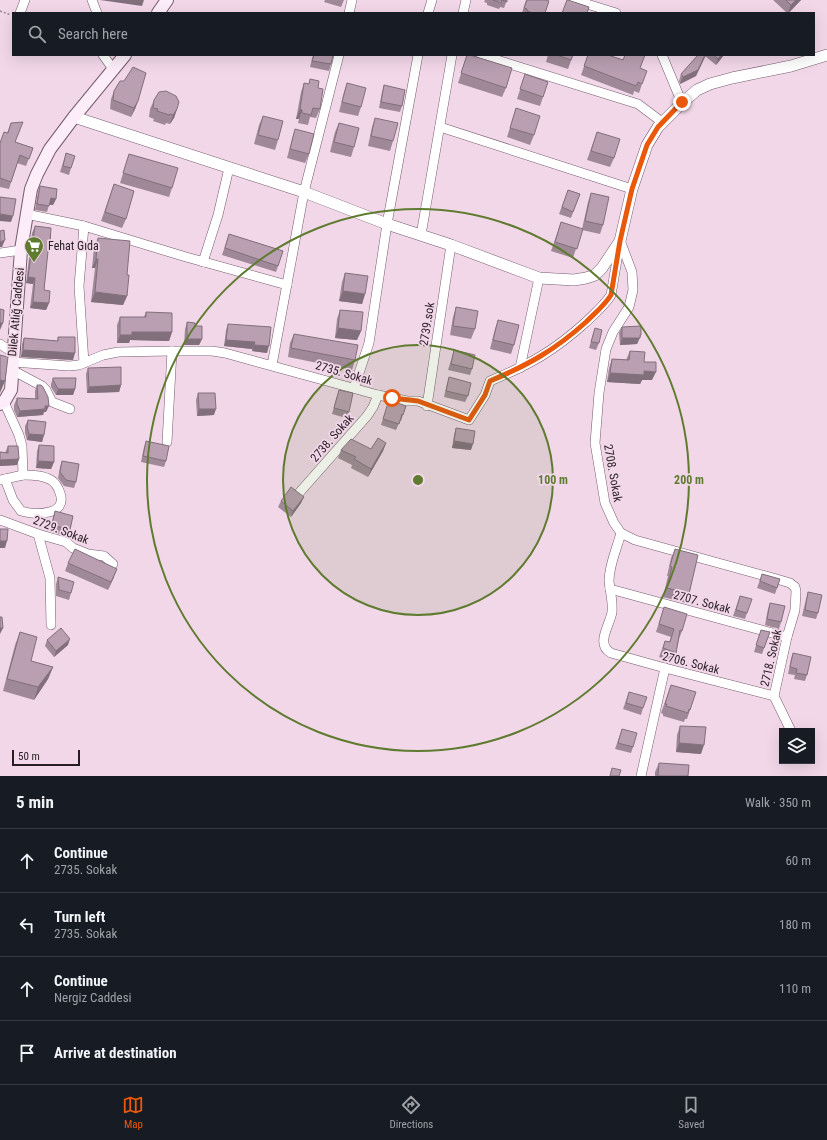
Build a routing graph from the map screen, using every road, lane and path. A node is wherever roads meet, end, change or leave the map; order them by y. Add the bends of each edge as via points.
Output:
1 (25, 0) edge
2 (92, 0) edge
3 (352, 0) edge
4 (432, 0) edge
5 (466, 0) edge
6 (574, 0) edge
7 (0, 11) edge
8 (20, 12) edge
9 (97, 12) edge
10 (349, 12) edge
11 (428, 12) edge
12 (462, 12) edge
13 (613, 12) edge
14 (12, 16) edge
15 (827, 55) edge
16 (104, 56) edge
17 (124, 56) edge
18 (339, 56) edge
19 (418, 56) edge
20 (452, 56) edge
21 (485, 56) edge
22 (662, 56) edge
23 (113, 69) junction
24 (682, 102) junction
25 (74, 117) junction
26 (662, 122) junction
27 (440, 127) junction
28 (229, 168) junction
29 (632, 189) junction
30 (304, 192) junction
31 (26, 214) junction
32 (387, 224) junction
33 (84, 226) junction
34 (421, 235) junction
35 (620, 241) junction
36 (451, 246) junction
37 (21, 250) junction
38 (0, 253) edge
39 (203, 262) junction
40 (539, 278) junction
41 (287, 285) junction
42 (0, 344) edge
43 (172, 351) junction
44 (9, 362) edge
45 (84, 363) junction
46 (272, 365) junction
47 (520, 368) junction
48 (354, 388) junction
49 (378, 395) junction
50 (2, 403) edge
51 (427, 406) junction
52 (70, 409) dead end
53 (167, 442) dead end
54 (23, 475) junction
55 (2, 479) edge
56 (299, 493) edge
57 (0, 520) edge
58 (622, 533) junction
59 (38, 534) junction
60 (113, 564) dead end
61 (610, 589) junction
62 (51, 625) dead end
63 (787, 638) junction
64 (665, 668) junction
65 (774, 696) junction
66 (790, 728) edge
67 (641, 776) edge

1 - 8 street
2 - 9 street
3 - 10 street
4 - 11 street
5 - 12 street
6 - 13 street
7 - 14 path
15 - 24 street via 791,66 710,84
16 - 23 street
17 - 23 main road, Dilek Atlığ Caddesi
18 - 30 street
19 - 32 street
20 - 27 street
21 - 26 street via 638,104
22 - 24 street
23 - 25 main road, Dilek Atlığ Caddesi
24 - 26 street
25 - 28 street
25 - 31 main road, Dilek Atlığ Caddesi via 43,161 31,189
26 - 29 street via 647,145
27 - 29 street
27 - 34 street
28 - 30 street
28 - 39 street
29 - 35 street
30 - 32 street
30 - 41 street
31 - 33 street
31 - 37 main road, Dilek Atlığ Caddesi
32 - 34 street
32 - 48 street via 370,344
33 - 39 street
33 - 45 street via 79,286
34 - 36 street
35 - 40 street via 595,275 574,280
35 - 47 street, 2735. Sokak via 611,295 606,302 569,338
35 - 58 street, 2708. Sokak via 632,272 633,290 629,306 606,349 595,443 605,503 614,523
36 - 40 street
36 - 51 street, 2739.sok
37 - 38 street
37 - 44 main road, Dilek Atlığ Caddesi
39 - 41 street
40 - 47 street
41 - 46 street
42 - 44 street
43 - 45 street, 2735. Sokak via 118,352
43 - 46 street, 2735. Sokak via 212,351
43 - 53 street
44 - 45 street, 2735. Sokak via 69,366
44 - 50 main road, Dilek Atlığ Caddesi via 11,390
44 - 52 street via 42,386 52,402
46 - 48 street, 2735. Sokak
47 - 51 street, 2735. Sokak via 490,381 485,395 469,420
48 - 49 street, 2735. Sokak
49 - 51 street, 2735. Sokak via 418,401
49 - 56 street, 2738. Sokak via 367,416
50 - 54 street via 19,435
54 - 55 street
54 - 55 street via 50,479 56,484 62,498 61,504 56,509 42,514 21,511
57 - 59 street, 2729. Sokak
58 - 61 street via 611,569
58 - 63 street, 2718. Sokak via 648,544 790,583 795,587 796,605
59 - 60 street, 2729. Sokak via 66,542 88,554 104,556
59 - 62 street via 50,578
61 - 63 street, 2707. Sokak
61 - 64 street, 2706. Sokak via 612,612 604,636 604,648 611,653
63 - 65 street, 2718. Sokak
64 - 65 street, 2706. Sokak
64 - 67 street
65 - 66 street, 2718. Sokak

